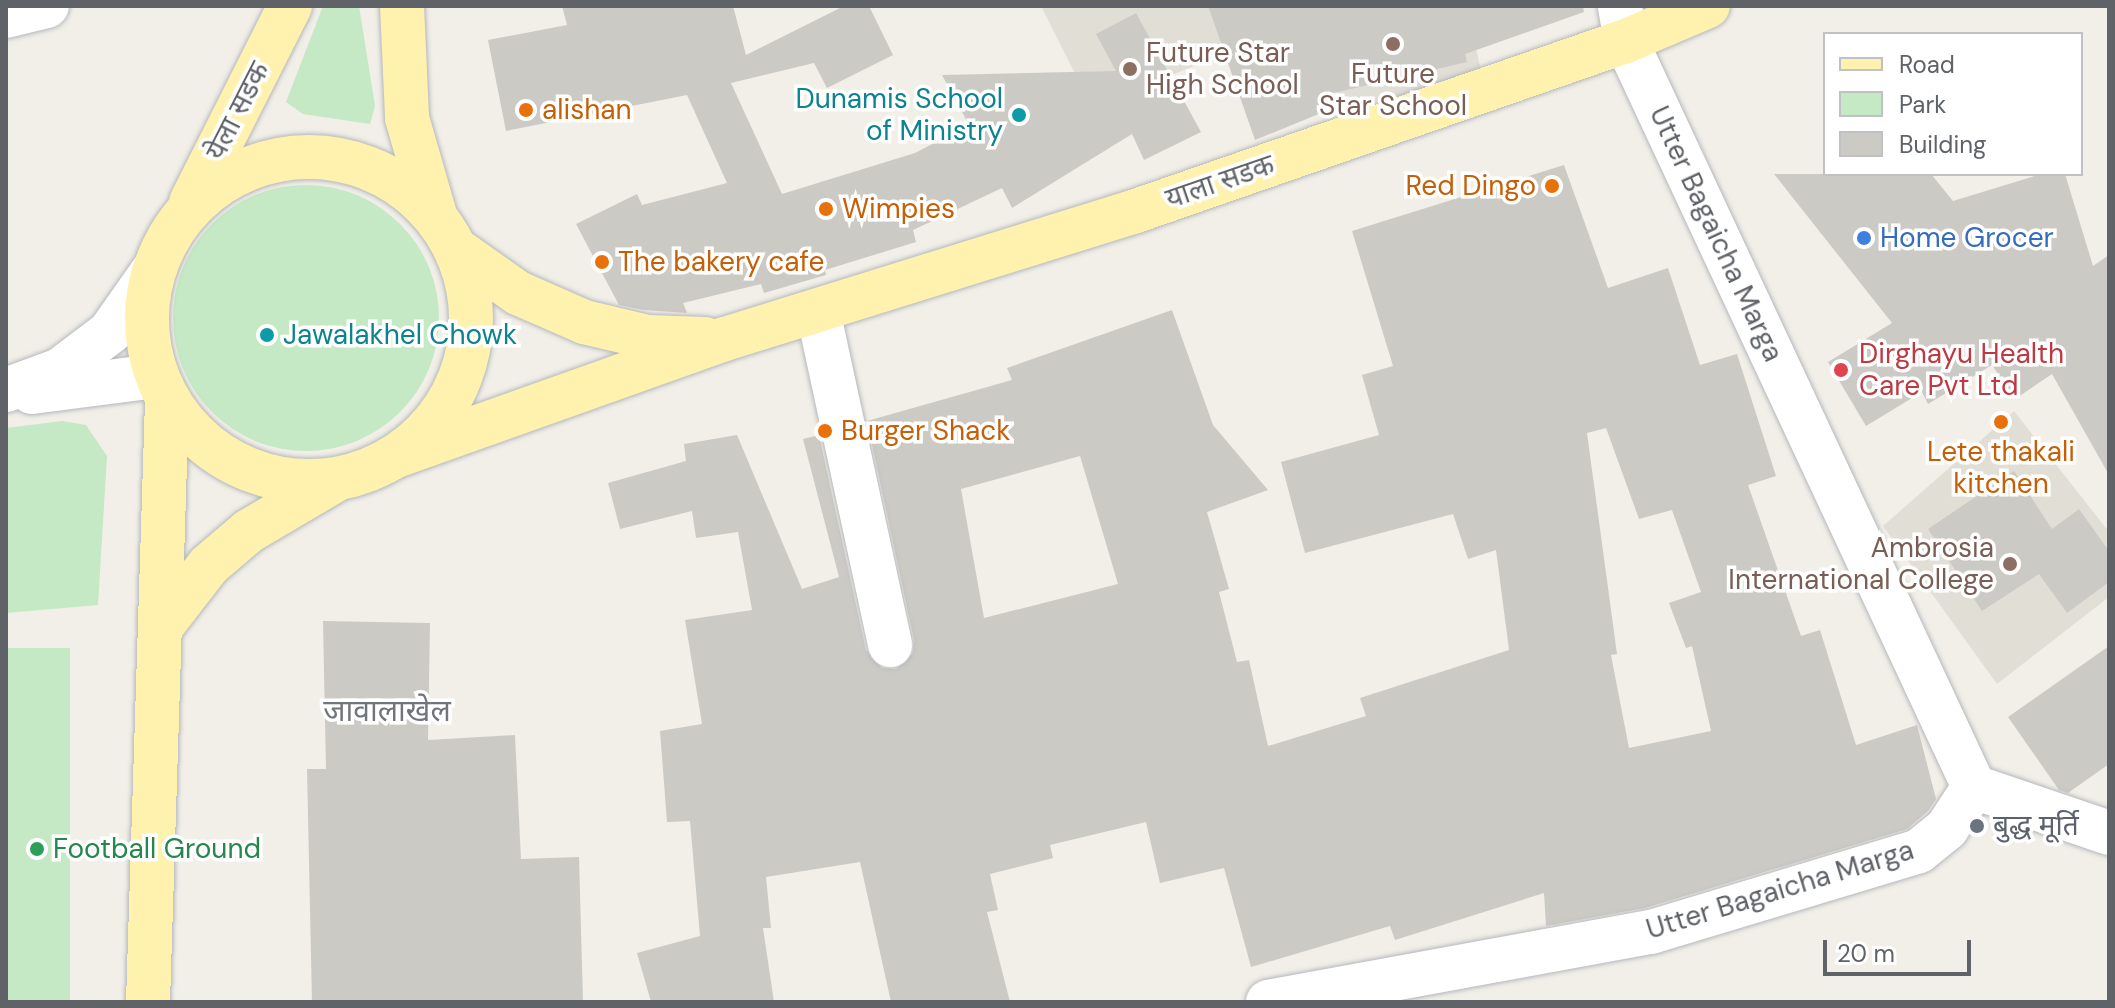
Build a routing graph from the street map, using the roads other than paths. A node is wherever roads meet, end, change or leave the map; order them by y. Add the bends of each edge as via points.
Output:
1 (47, 6) edge
2 (290, 6) edge
3 (402, 6) edge
4 (1708, 6) edge
5 (6, 16) edge
6 (1623, 24) edge
7 (185, 215) junction
8 (446, 233) junction
9 (155, 268) junction
10 (818, 311) junction
11 (725, 339) junction
12 (162, 388) junction
13 (6, 392) edge
14 (396, 456) junction
15 (339, 479) junction
16 (161, 627) junction
17 (890, 645) dead end
18 (1974, 787) junction
19 (2109, 833) edge
20 (1275, 1001) edge
21 (148, 1002) edge

1 - 5 street
2 - 7 main road, येला सडक
3 - 8 main road via 407,118
4 - 6 main road, याला सडक
6 - 10 main road, याला सडक via 1148,207
6 - 18 street, Utter Bagaicha Marga
7 - 8 main road via 220,183 263,162 311,156 372,170 401,184
7 - 9 main road
8 - 11 main road via 518,293 584,322 648,337
8 - 14 main road via 472,307 465,364 439,416
9 - 12 main road via 147,303
9 - 13 street via 110,332 60,370
10 - 11 main road, याला सडक
10 - 17 street
11 - 14 main road, याला सडक
12 - 13 street
12 - 15 main road via 199,439 240,466 289,481
12 - 16 main road
14 - 15 main road
15 - 16 main road via 249,531 209,565
16 - 21 main road
18 - 19 street
18 - 20 street, Utter Bagaicha Marga via 1947,828 1904,855 1651,932

